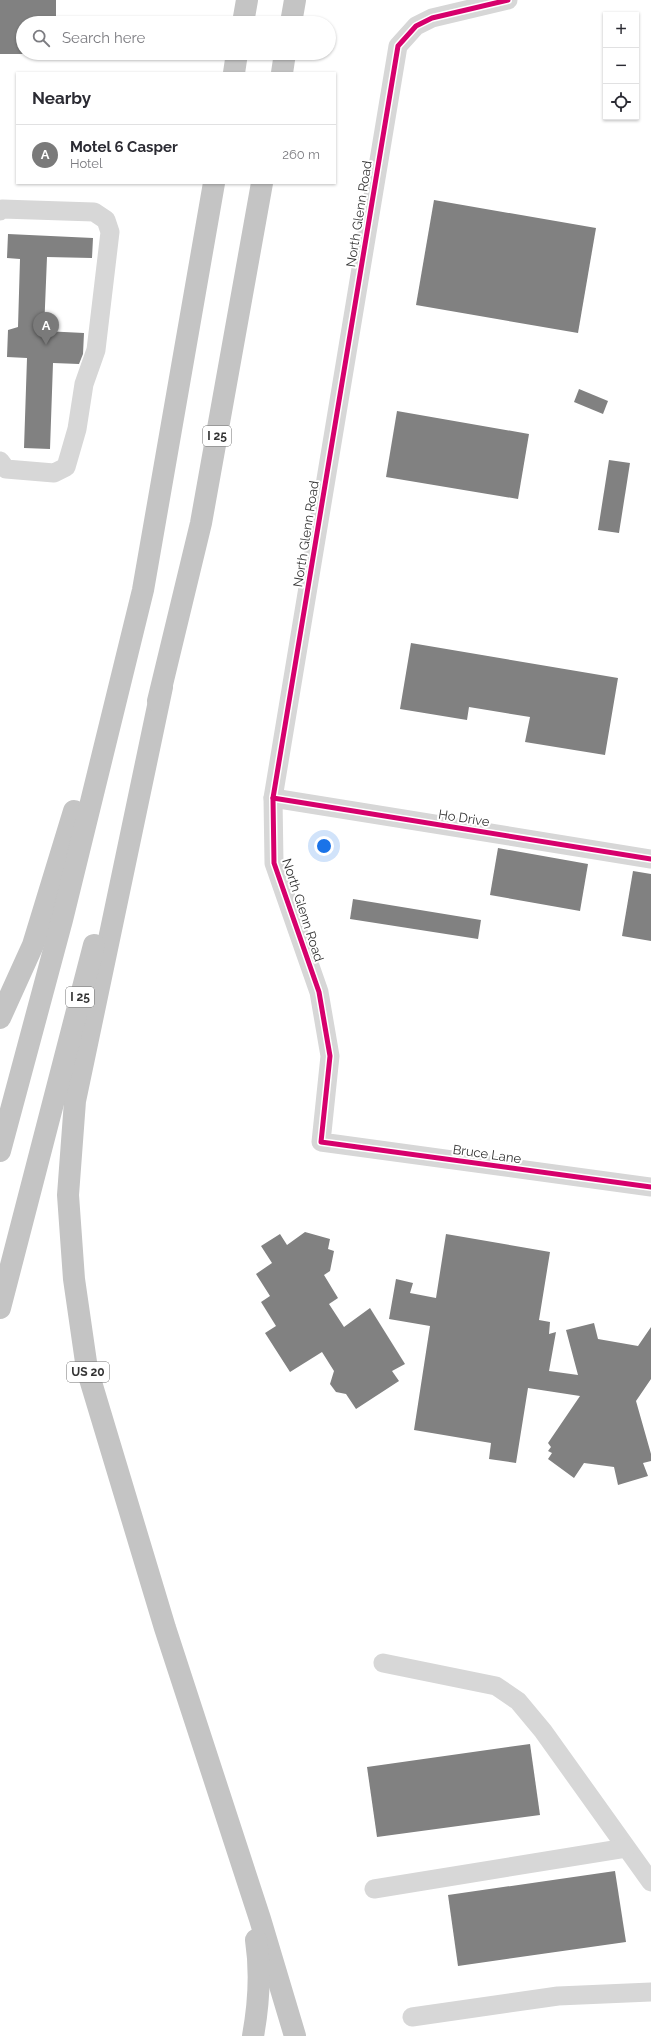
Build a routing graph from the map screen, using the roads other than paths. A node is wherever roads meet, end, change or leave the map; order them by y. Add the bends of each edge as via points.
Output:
1 (247, 0) edge
2 (295, 0) edge
3 (508, 0) edge
4 (244, 16) edge
5 (292, 16) edge
6 (236, 60) edge
7 (284, 60) edge
8 (234, 72) edge
9 (282, 72) edge
10 (214, 184) edge
11 (262, 184) edge
12 (0, 212) edge
13 (0, 461) edge
14 (143, 590) junction
15 (162, 687) junction
16 (273, 798) junction
17 (651, 859) edge
18 (0, 1018) edge
19 (321, 1142) joint
20 (0, 1151) edge
21 (651, 1187) edge
22 (0, 1308) edge
23 (383, 1663) dead end
24 (626, 1848) junction
25 (240, 1859) junction
26 (651, 1882) edge
27 (374, 1889) dead end
28 (650, 1989) edge
29 (412, 2017) dead end
30 (253, 2036) edge
31 (295, 2036) edge

1 - 4 highway
2 - 5 highway
3 - 16 street, North Glenn Road via 432,18 416,26 398,46
6 - 8 highway
7 - 9 highway
10 - 14 highway
11 - 15 highway, I 25 via 201,523
12 - 13 street via 2,209 94,212 106,220 110,232 96,350 84,384 77,429 66,466 54,473 6,469
14 - 18 highway via 32,946
14 - 20 highway via 62,920
15 - 22 highway, I 25
15 - 25 highway, US 20 via 75,1101 68,1195 72,1256 87,1369 165,1628
16 - 17 street, Ho Drive
16 - 19 street, North Glenn Road via 274,863 319,992 330,1056
19 - 21 street, Bruce Lane
23 - 24 street via 496,1686 518,1701 543,1731
24 - 26 street
24 - 27 street
25 - 30 highway via 254,1926 260,1979 259,2006
25 - 31 highway, US 20
28 - 29 street via 558,1996

